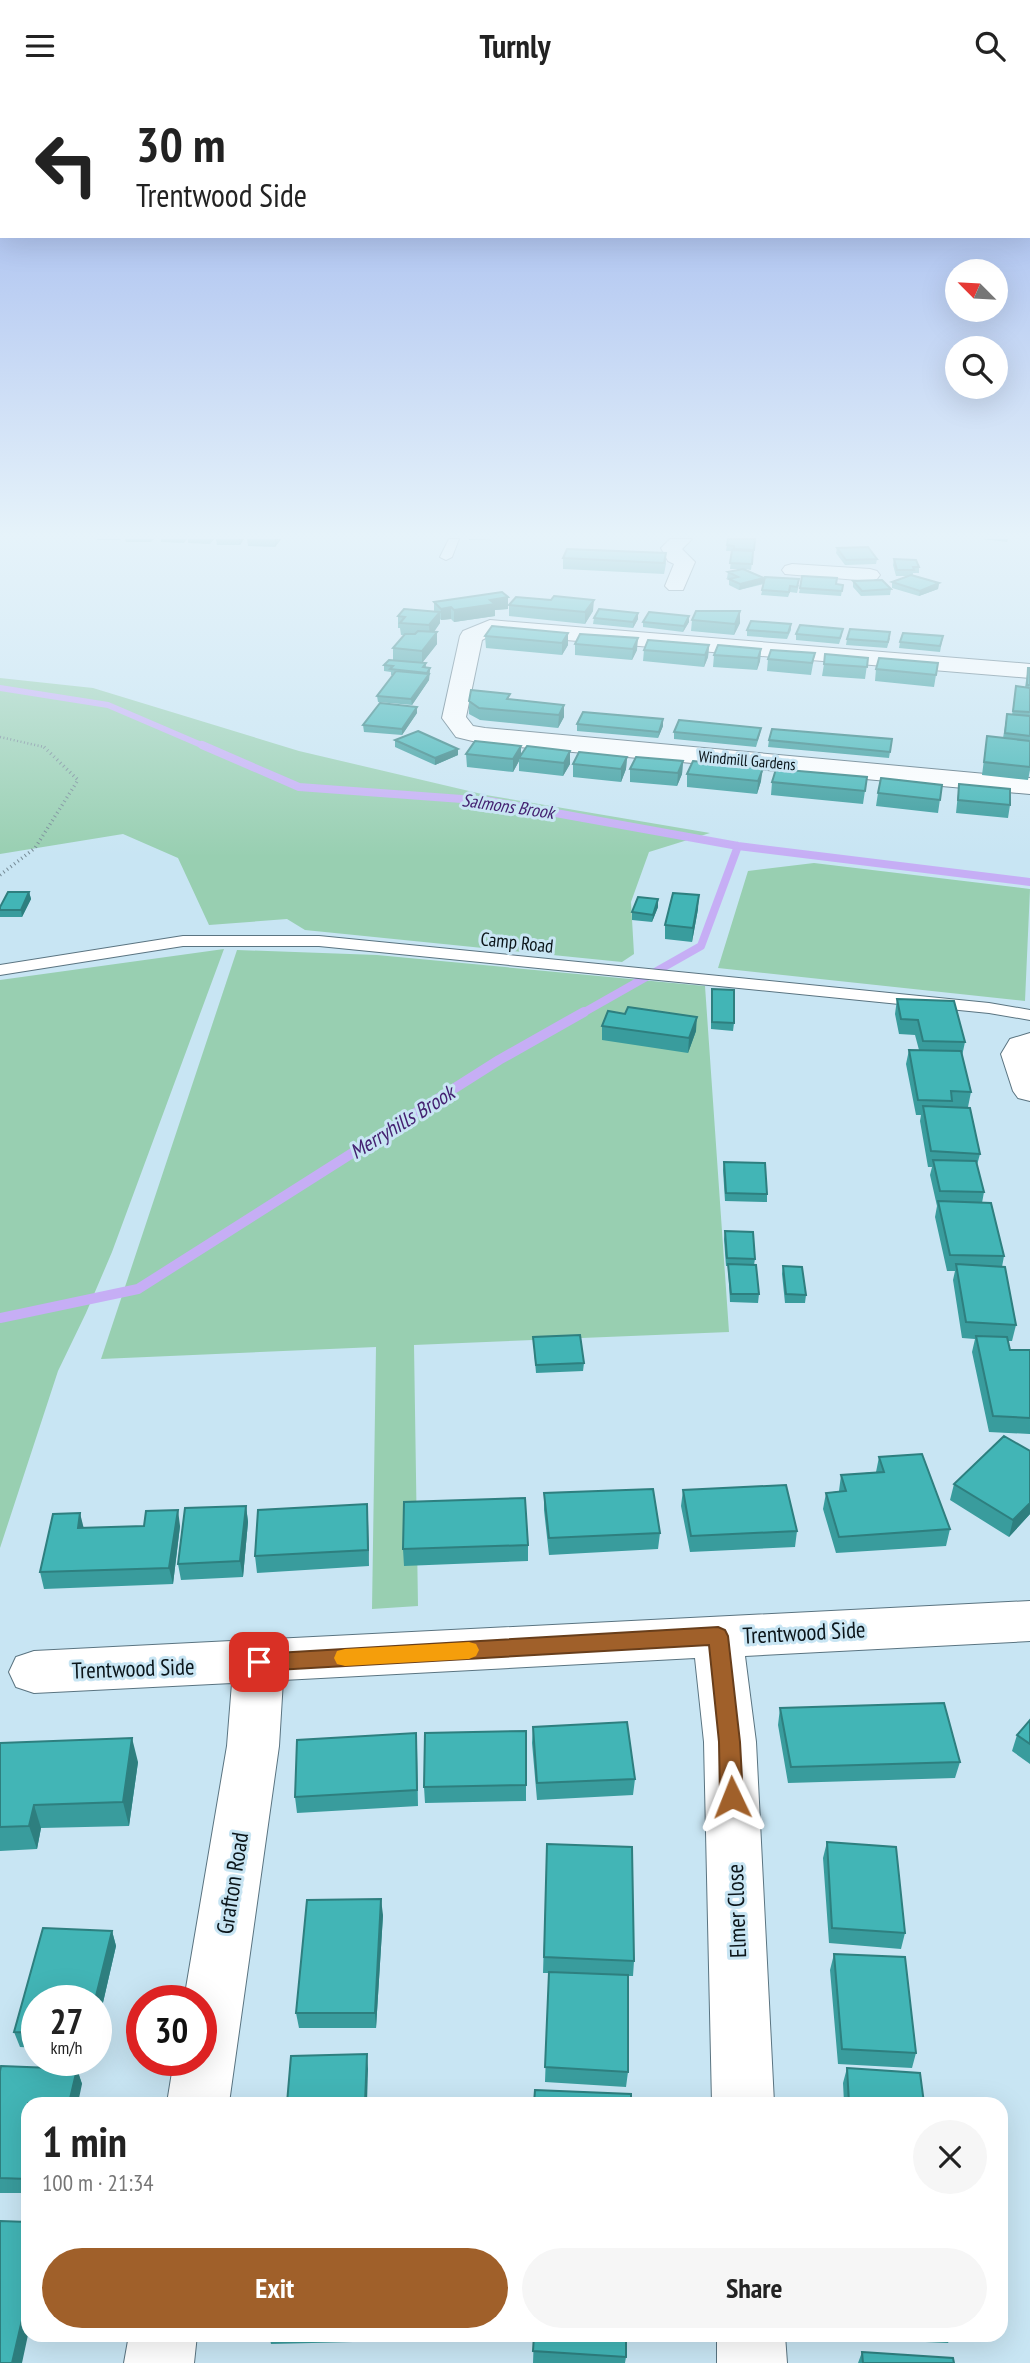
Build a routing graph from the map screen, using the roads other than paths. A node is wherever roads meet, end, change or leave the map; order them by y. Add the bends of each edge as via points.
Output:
1 (469, 645) edge
2 (721, 645) edge
3 (1030, 671) edge
4 (1030, 786) edge
5 (0, 969) edge
6 (1030, 1015) edge
7 (1030, 1043) edge
8 (1030, 1091) edge
9 (1030, 1621) edge
10 (718, 1636) junction
11 (259, 1662) junction
12 (34, 1672) dead end
13 (199, 2097) edge
14 (743, 2097) edge
15 (162, 2342) edge
16 (751, 2342) edge
17 (159, 2363) edge
18 (752, 2363) edge

1 - 4 street, Windmill Gardens via 454,718 465,732
2 - 3 street, Windmill Gardens
5 - 6 lane, Camp Road via 183,941 318,941
7 - 8 street via 1018,1054
9 - 10 street, Trentwood Side
10 - 11 street, Trentwood Side
10 - 14 street, Elmer Close via 730,1742
11 - 12 street, Trentwood Side
11 - 13 street, Grafton Road via 253,1746
15 - 17 street
16 - 18 street

